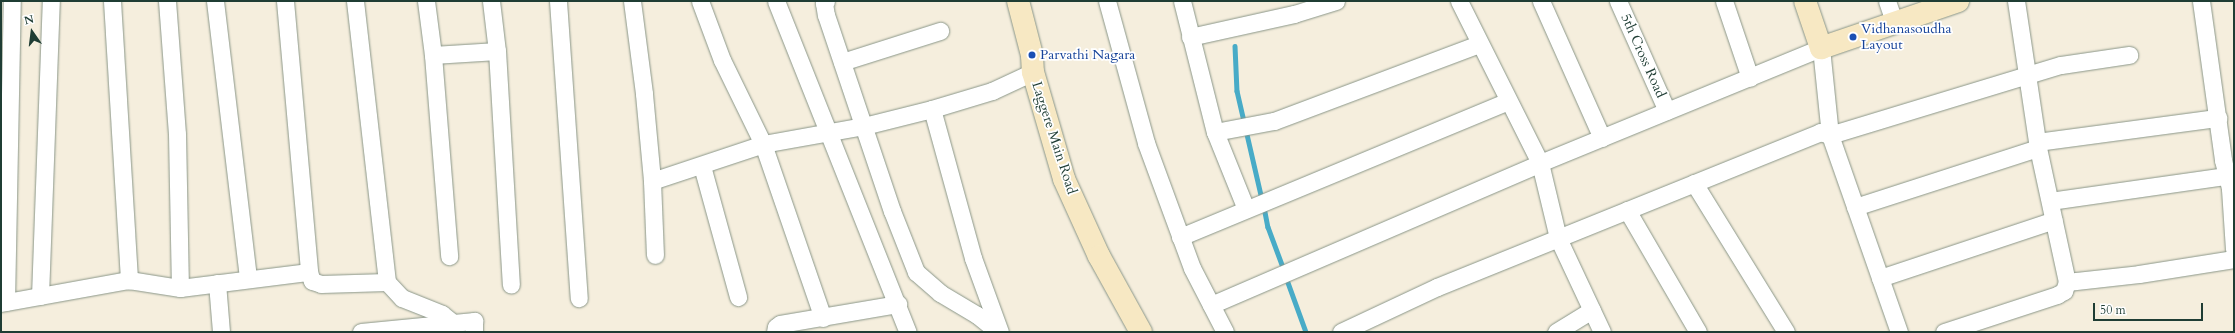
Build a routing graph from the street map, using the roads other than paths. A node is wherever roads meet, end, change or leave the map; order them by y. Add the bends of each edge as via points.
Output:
1 (12, 1) edge
2 (51, 1) edge
3 (112, 1) edge
4 (167, 1) edge
5 (215, 1) edge
6 (285, 1) edge
7 (355, 1) edge
8 (426, 1) edge
9 (491, 1) edge
10 (558, 1) edge
11 (632, 1) edge
12 (700, 1) edge
13 (776, 1) edge
14 (826, 1) edge
15 (1018, 1) edge
16 (1107, 1) edge
17 (1182, 1) edge
18 (1336, 1) edge
19 (1459, 1) edge
20 (1541, 1) edge
21 (1618, 1) edge
22 (1724, 1) edge
23 (1805, 1) edge
24 (1887, 1) edge
25 (1958, 1) edge
26 (2016, 1) edge
27 (2201, 1) edge
28 (1297, 7) edge
29 (1895, 24) junction
30 (940, 31) dead end
31 (1190, 37) junction
32 (1479, 44) junction
33 (1821, 48) junction
34 (497, 50) junction
35 (433, 55) junction
36 (2129, 55) dead end
37 (842, 62) junction
38 (1033, 72) junction
39 (2027, 74) junction
40 (1750, 78) junction
41 (1508, 101) junction
42 (932, 109) junction
43 (1667, 111) junction
44 (2218, 118) junction
45 (864, 126) junction
46 (1215, 132) junction
47 (829, 133) junction
48 (1830, 135) junction
49 (1602, 138) junction
50 (763, 144) junction
51 (2038, 145) junction
52 (1540, 163) junction
53 (702, 166) junction
54 (2226, 176) junction
55 (652, 181) junction
56 (1694, 183) junction
57 (2050, 201) junction
58 (1855, 207) junction
59 (1246, 209) junction
60 (1627, 210) junction
61 (2054, 220) junction
62 (1180, 237) junction
63 (1558, 238) junction
64 (2234, 249) edge
65 (655, 255) dead end
66 (449, 256) dead end
67 (2234, 260) edge
68 (309, 272) junction
69 (248, 278) junction
70 (1880, 278) junction
71 (128, 280) junction
72 (387, 282) junction
73 (2067, 282) junction
74 (217, 283) junction
75 (511, 285) dead end
76 (180, 288) junction
77 (40, 296) junction
78 (738, 297) dead end
79 (579, 298) dead end
80 (3, 303) edge
81 (898, 304) junction
82 (1211, 305) junction
83 (1592, 310) junction
84 (823, 318) junction
85 (453, 324) junction
86 (221, 332) edge
87 (361, 332) edge
88 (474, 332) edge
89 (775, 332) edge
90 (908, 332) edge
91 (999, 332) edge
92 (1141, 332) edge
93 (1225, 332) edge
94 (1341, 332) edge
95 (1556, 332) edge
96 (1602, 332) edge
97 (1698, 332) edge
98 (1786, 332) edge
99 (1899, 332) edge
100 (1944, 332) edge

1 - 80 street
2 - 77 street
3 - 71 street
4 - 76 street via 177,134
5 - 69 street
6 - 68 street
7 - 72 street
8 - 35 street
9 - 34 street
10 - 79 street
11 - 55 street
12 - 50 street via 722,60
13 - 47 street
14 - 37 street via 826,15
15 - 38 street, Laggere Main Road via 1032,55
16 - 62 street via 1146,142
17 - 31 street
18 - 28 street
19 - 32 street
20 - 49 street
21 - 43 street, 5th Cross Road
22 - 40 street
23 - 33 street
24 - 29 street
25 - 29 street
26 - 39 street
27 - 44 street
28 - 31 street
29 - 33 street
30 - 37 street
31 - 46 street
32 - 41 street
32 - 46 street via 1274,121
33 - 40 street
33 - 48 street
34 - 35 street
34 - 75 street
35 - 66 street
36 - 39 street via 2061,65
37 - 45 street
38 - 42 street via 992,91
38 - 92 street, Laggere Main Road via 1064,179 1098,256
39 - 48 street
39 - 51 street
40 - 43 street
41 - 52 street
41 - 59 street
42 - 45 street
42 - 91 street via 973,258
43 - 49 street
44 - 51 street
44 - 54 street
45 - 47 street
45 - 91 street via 892,211 916,272 940,293 977,315
46 - 59 street
47 - 50 street
47 - 81 street
48 - 56 street via 1820,132
48 - 58 street
49 - 52 street
50 - 53 street
50 - 84 street
51 - 57 street
51 - 58 street
52 - 63 street
52 - 82 street
53 - 55 street
53 - 78 street
54 - 57 street
54 - 64 street via 2230,190
55 - 65 street
56 - 60 street
56 - 98 street
57 - 61 street
58 - 70 street
59 - 62 street
60 - 63 street
60 - 97 street
61 - 70 street
61 - 73 street
62 - 82 street
63 - 83 street
63 - 94 street via 1437,287
67 - 73 street
68 - 69 street
68 - 72 street via 312,281 321,284
69 - 74 street
70 - 99 street
71 - 76 street
71 - 77 street
72 - 85 street via 402,298 442,314
73 - 100 street via 2064,291 2057,295
74 - 76 street
74 - 86 street
77 - 80 street
81 - 84 street
81 - 90 street
82 - 93 street
83 - 95 street
83 - 96 street
84 - 89 street via 780,324
85 - 87 street
85 - 88 street via 474,321

